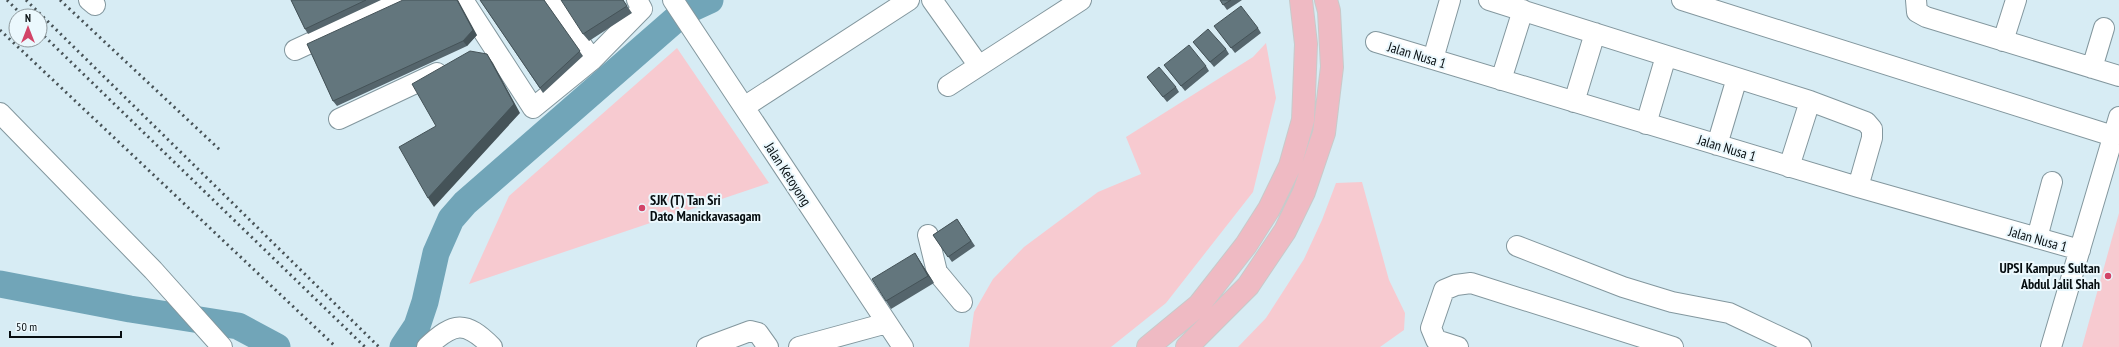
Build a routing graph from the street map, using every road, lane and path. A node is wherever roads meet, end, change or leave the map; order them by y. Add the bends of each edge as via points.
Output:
1 (403, 0) edge
2 (463, 0) edge
3 (551, 0) edge
4 (673, 0) edge
5 (909, 0) edge
6 (932, 0) edge
7 (1080, 0) edge
8 (1301, 0) edge
9 (1326, 0) edge
10 (1450, 0) edge
11 (1489, 0) edge
12 (1682, 0) edge
13 (1916, 0) edge
14 (2016, 0) edge
15 (640, 4) edge
16 (1523, 10) junction
17 (2104, 28) dead end
18 (1595, 33) junction
19 (2003, 41) junction
20 (1376, 42) dead end
21 (295, 50) dead end
22 (1666, 56) junction
23 (1433, 59) junction
24 (592, 60) junction
25 (979, 66) junction
26 (452, 67) edge
27 (2092, 68) junction
28 (2119, 76) edge
29 (1737, 78) junction
30 (1501, 80) junction
31 (948, 86) dead end
32 (1810, 101) junction
33 (1574, 102) junction
34 (744, 107) junction
35 (0, 113) edge
36 (2119, 116) edge
37 (339, 119) dead end
38 (1646, 124) junction
39 (2113, 136) junction
40 (1717, 145) junction
41 (1789, 167) junction
42 (2052, 182) dead end
43 (1858, 187) junction
44 (928, 235) dead end
45 (2037, 238) junction
46 (1517, 246) dead end
47 (2080, 250) junction
48 (962, 302) dead end
49 (887, 323) junction
50 (222, 347) edge
51 (427, 347) edge
52 (492, 347) edge
53 (707, 347) edge
54 (768, 347) edge
55 (799, 347) edge
56 (903, 347) edge
57 (1148, 347) edge
58 (1187, 347) edge
59 (1458, 347) edge
60 (1673, 347) edge
61 (1801, 347) edge
62 (2051, 347) edge

1 - 21 street
2 - 24 street via 487,50 533,108
3 - 24 street
4 - 34 street, Jalan Ketoyong
5 - 34 street
6 - 25 street
7 - 25 street
8 - 57 main road via 1306,44 1303,120 1290,166 1269,209 1246,245 1199,305
9 - 58 main road via 1329,11 1332,67 1324,133 1304,192 1285,230 1248,286
10 - 23 street
11 - 16 street
12 - 39 street
13 - 19 street via 1917,12 1926,17
14 - 19 street
15 - 24 street
16 - 18 street
16 - 30 street
17 - 27 street
18 - 22 street
18 - 33 street
19 - 27 street
20 - 23 street, Jalan Nusa 1
22 - 29 street
22 - 38 street
23 - 30 street, Jalan Nusa 1
25 - 31 street
26 - 37 street
27 - 28 street
29 - 32 street
29 - 40 street
30 - 33 street, Jalan Nusa 1
32 - 41 street
32 - 43 street via 1866,122 1872,129 1872,138
33 - 38 street, Jalan Nusa 1
34 - 49 street, Jalan Ketoyong
35 - 50 street via 185,304
36 - 39 street
38 - 40 street, Jalan Nusa 1
39 - 47 street
40 - 41 street, Jalan Nusa 1
41 - 43 street, Jalan Nusa 1
42 - 45 street
43 - 45 street, Jalan Nusa 1
44 - 48 street via 937,272
45 - 47 street, Jalan Nusa 1
46 - 61 street via 1622,287 1672,302 1729,314
47 - 62 street
49 - 55 street
49 - 56 street, Jalan Ketoyong
51 - 52 street via 454,327 464,326
53 - 54 street via 750,331 758,333
59 - 60 street via 1436,340 1431,328 1444,290 1471,283

